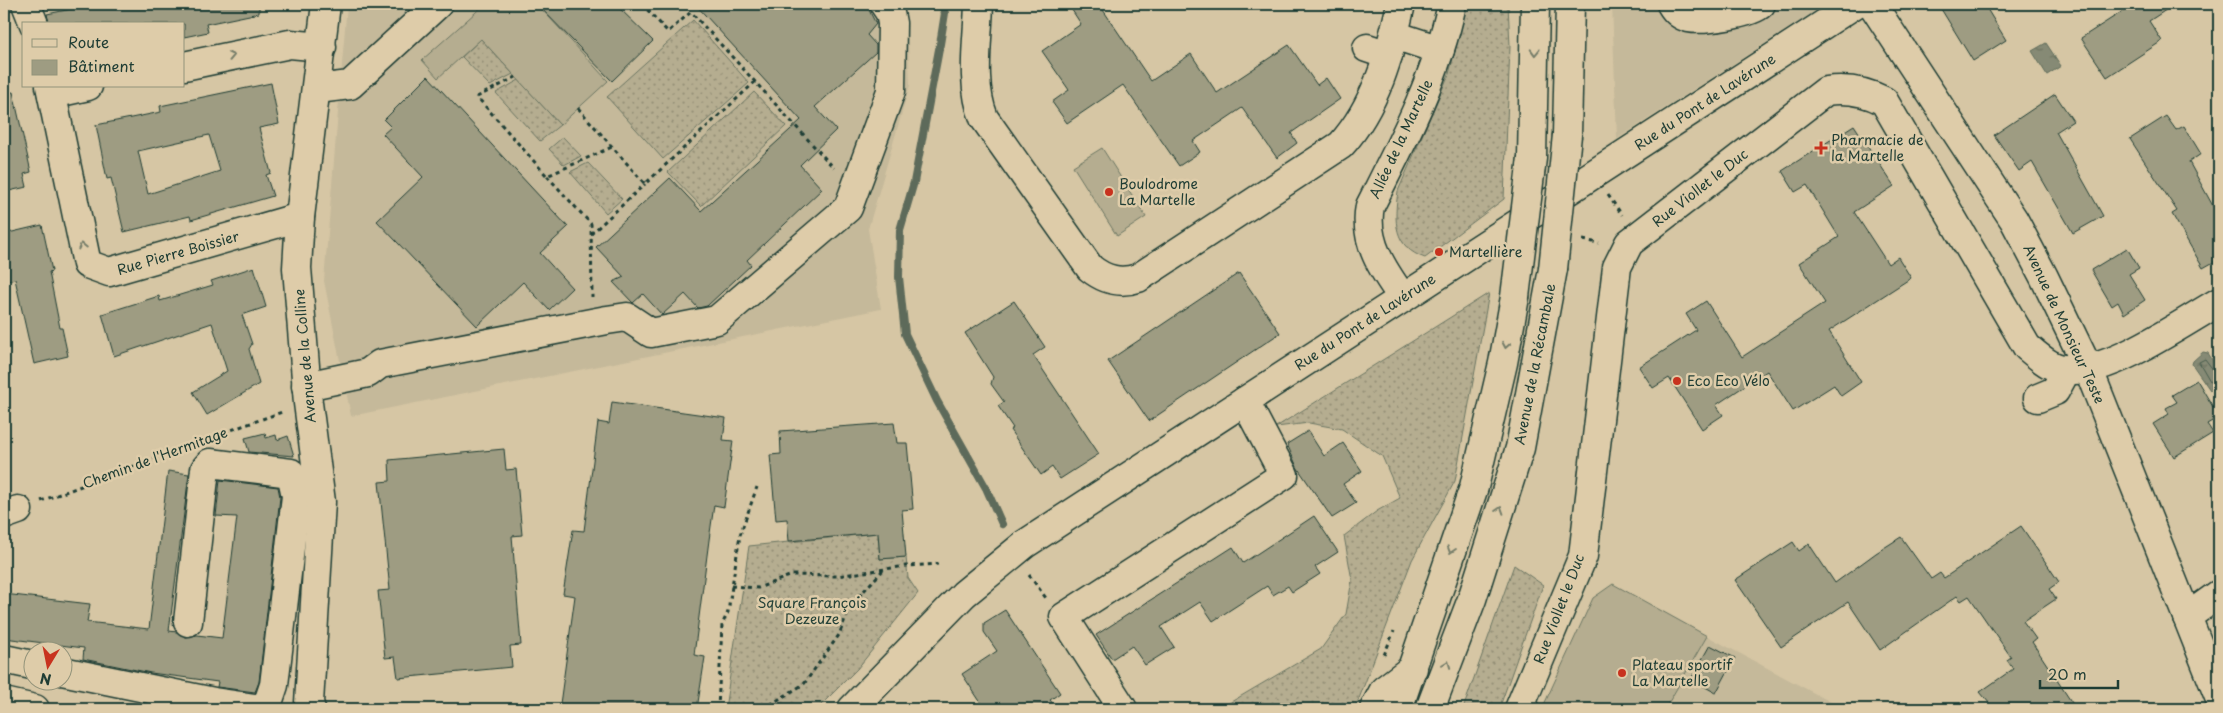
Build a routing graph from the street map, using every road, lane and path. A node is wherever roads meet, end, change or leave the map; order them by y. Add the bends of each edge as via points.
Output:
1 (26, 4) edge
2 (326, 4) edge
3 (438, 4) edge
4 (642, 4) edge
5 (884, 4) edge
6 (979, 4) edge
7 (1401, 4) edge
8 (1452, 4) edge
9 (1535, 4) edge
10 (1671, 4) edge
11 (1762, 4) edge
12 (1855, 4) edge
13 (1872, 4) edge
14 (1571, 6) edge
15 (33, 22) edge
16 (1383, 46) junction
17 (322, 47) junction
18 (1440, 50) junction
19 (185, 66) edge
20 (516, 77) dead end
21 (755, 82) junction
22 (70, 88) edge
23 (317, 89) junction
24 (51, 90) edge
25 (578, 108) dead end
26 (612, 147) junction
27 (1593, 175) junction
28 (547, 176) junction
29 (645, 184) junction
30 (855, 190) junction
31 (300, 217) junction
32 (591, 234) junction
33 (1638, 236) junction
34 (1403, 298) junction
35 (2219, 302) edge
36 (592, 322) junction
37 (2077, 369) junction
38 (306, 386) junction
39 (2038, 398) dead end
40 (1245, 401) junction
41 (210, 438) dead end
42 (193, 444) dead end
43 (317, 466) junction
44 (291, 473) junction
45 (757, 487) dead end
46 (11, 512) edge
47 (938, 564) dead end
48 (883, 570) junction
49 (1023, 577) dead end
50 (731, 586) junction
51 (1039, 591) dead end
52 (2219, 594) edge
53 (2187, 617) junction
54 (188, 622) dead end
55 (4, 659) edge
56 (22, 663) edge
57 (1413, 668) junction
58 (72, 673) edge
59 (2219, 697) edge
60 (4, 702) edge
61 (35, 709) edge
62 (311, 709) edge
63 (718, 709) edge
64 (763, 709) edge
65 (852, 709) edge
66 (1123, 709) edge
67 (1374, 709) edge
68 (1398, 709) edge
69 (1430, 709) edge
70 (1519, 709) edge

1 - 15 street
2 - 17 street, Avenue de la Colline
3 - 23 street via 350,86
4 - 21 path via 668,32 691,12
5 - 30 street via 892,23 891,91
6 - 16 street via 976,85 984,118 1090,268 1116,281 1138,278 1341,145 1365,112
7 - 16 street
8 - 18 street, Allée de la Martelle
9 -> 57 street, bridge via 1532,158 1515,297 1503,363 1474,487
10 - 11 street via 1679,14 1695,19 1749,11
12 - 27 street, Rue du Pont de Lavérune
13 - 37 street, Avenue de Monsieur Teste via 2014,220
69 -> 14 street, Avenue de la Récambale, bridge via 1472,598 1520,448 1553,269 1568,135
16 - 18 street
19 -> 17 street via 290,44
17 - 23 street, Avenue de la Colline
18 - 34 street, Allée de la Martelle via 1408,130 1370,206 1367,221 1373,249
20 - 28 path via 477,97
21 - 29 path
21 - 30 path
22 - 24 street
23 - 31 street, Avenue de la Colline
31 -> 24 street, Rue Pierre Boissier via 109,272 87,264
25 - 26 path
26 - 28 path
26 - 29 path
27 - 33 path
27 - 34 street, Rue du Pont de Lavérune
28 - 32 path via 591,224
29 - 32 path
30 - 36 street via 848,208 717,320 651,333 627,317
31 - 38 street, Avenue de la Colline via 297,268
32 - 36 path
33 - 37 street, Rue Viollet le Duc via 1826,91 1842,89 1869,93 1884,101 1892,113 2027,347 2045,363
33 - 70 street, Rue Viollet le Duc via 1629,243 1617,267 1583,556
34 - 40 street, Rue du Pont de Lavérune
35 - 37 street via 2111,364
36 - 38 street via 380,364 367,358
37 - 39 street via 2055,391
37 - 53 street, Avenue de Monsieur Teste
38 - 41 path, Chemin de l'Hermitage
38 - 43 street, Avenue de la Colline
40 - 65 street, Rue du Pont de Lavérune via 1071,512 1004,559 964,594
40 - 66 street via 1284,475 1064,616
42 - 46 path, Chemin de l'Hermitage
43 - 44 street
43 - 62 street, Avenue de la Colline via 321,502
44 - 54 street via 210,463 205,469
44 - 58 street via 296,496 274,685 269,700 261,709
45 - 50 path via 740,535
47 - 48 path
48 - 50 path via 838,576 792,575 758,588
48 - 64 path via 850,606 840,635 804,684
49 - 51 path via 1028,574
50 - 63 path via 722,632
52 - 53 street
53 - 59 street, Avenue de Monsieur Teste
55 - 56 street
57 - 67 street via 1384,690
57 - 68 street
60 - 61 street

